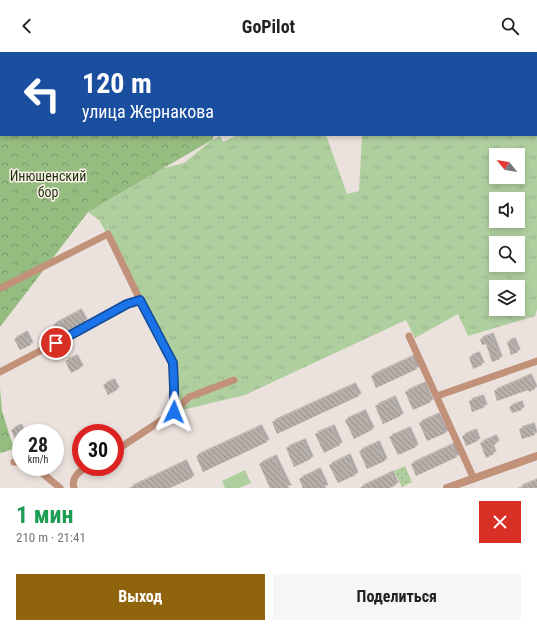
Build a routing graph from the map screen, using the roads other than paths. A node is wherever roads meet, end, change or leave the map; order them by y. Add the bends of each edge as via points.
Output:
1 (1, 288) edge
2 (140, 300) junction
3 (409, 336) dead end
4 (537, 361) edge
5 (0, 372) edge
6 (234, 380) dead end
7 (436, 396) junction
8 (174, 412) junction
9 (124, 445) edge
10 (537, 456) edge
11 (46, 476) edge
12 (76, 476) edge
13 (474, 479) junction
14 (60, 488) edge
15 (74, 488) edge
16 (447, 488) edge

1 - 2 street via 108,234
2 - 5 street via 127,304
2 - 8 street via 173,363
3 - 7 street
4 - 7 street
6 - 8 street via 189,397
7 - 13 street
8 - 9 street
10 - 13 street
11 - 14 street
12 - 15 street
13 - 16 street

